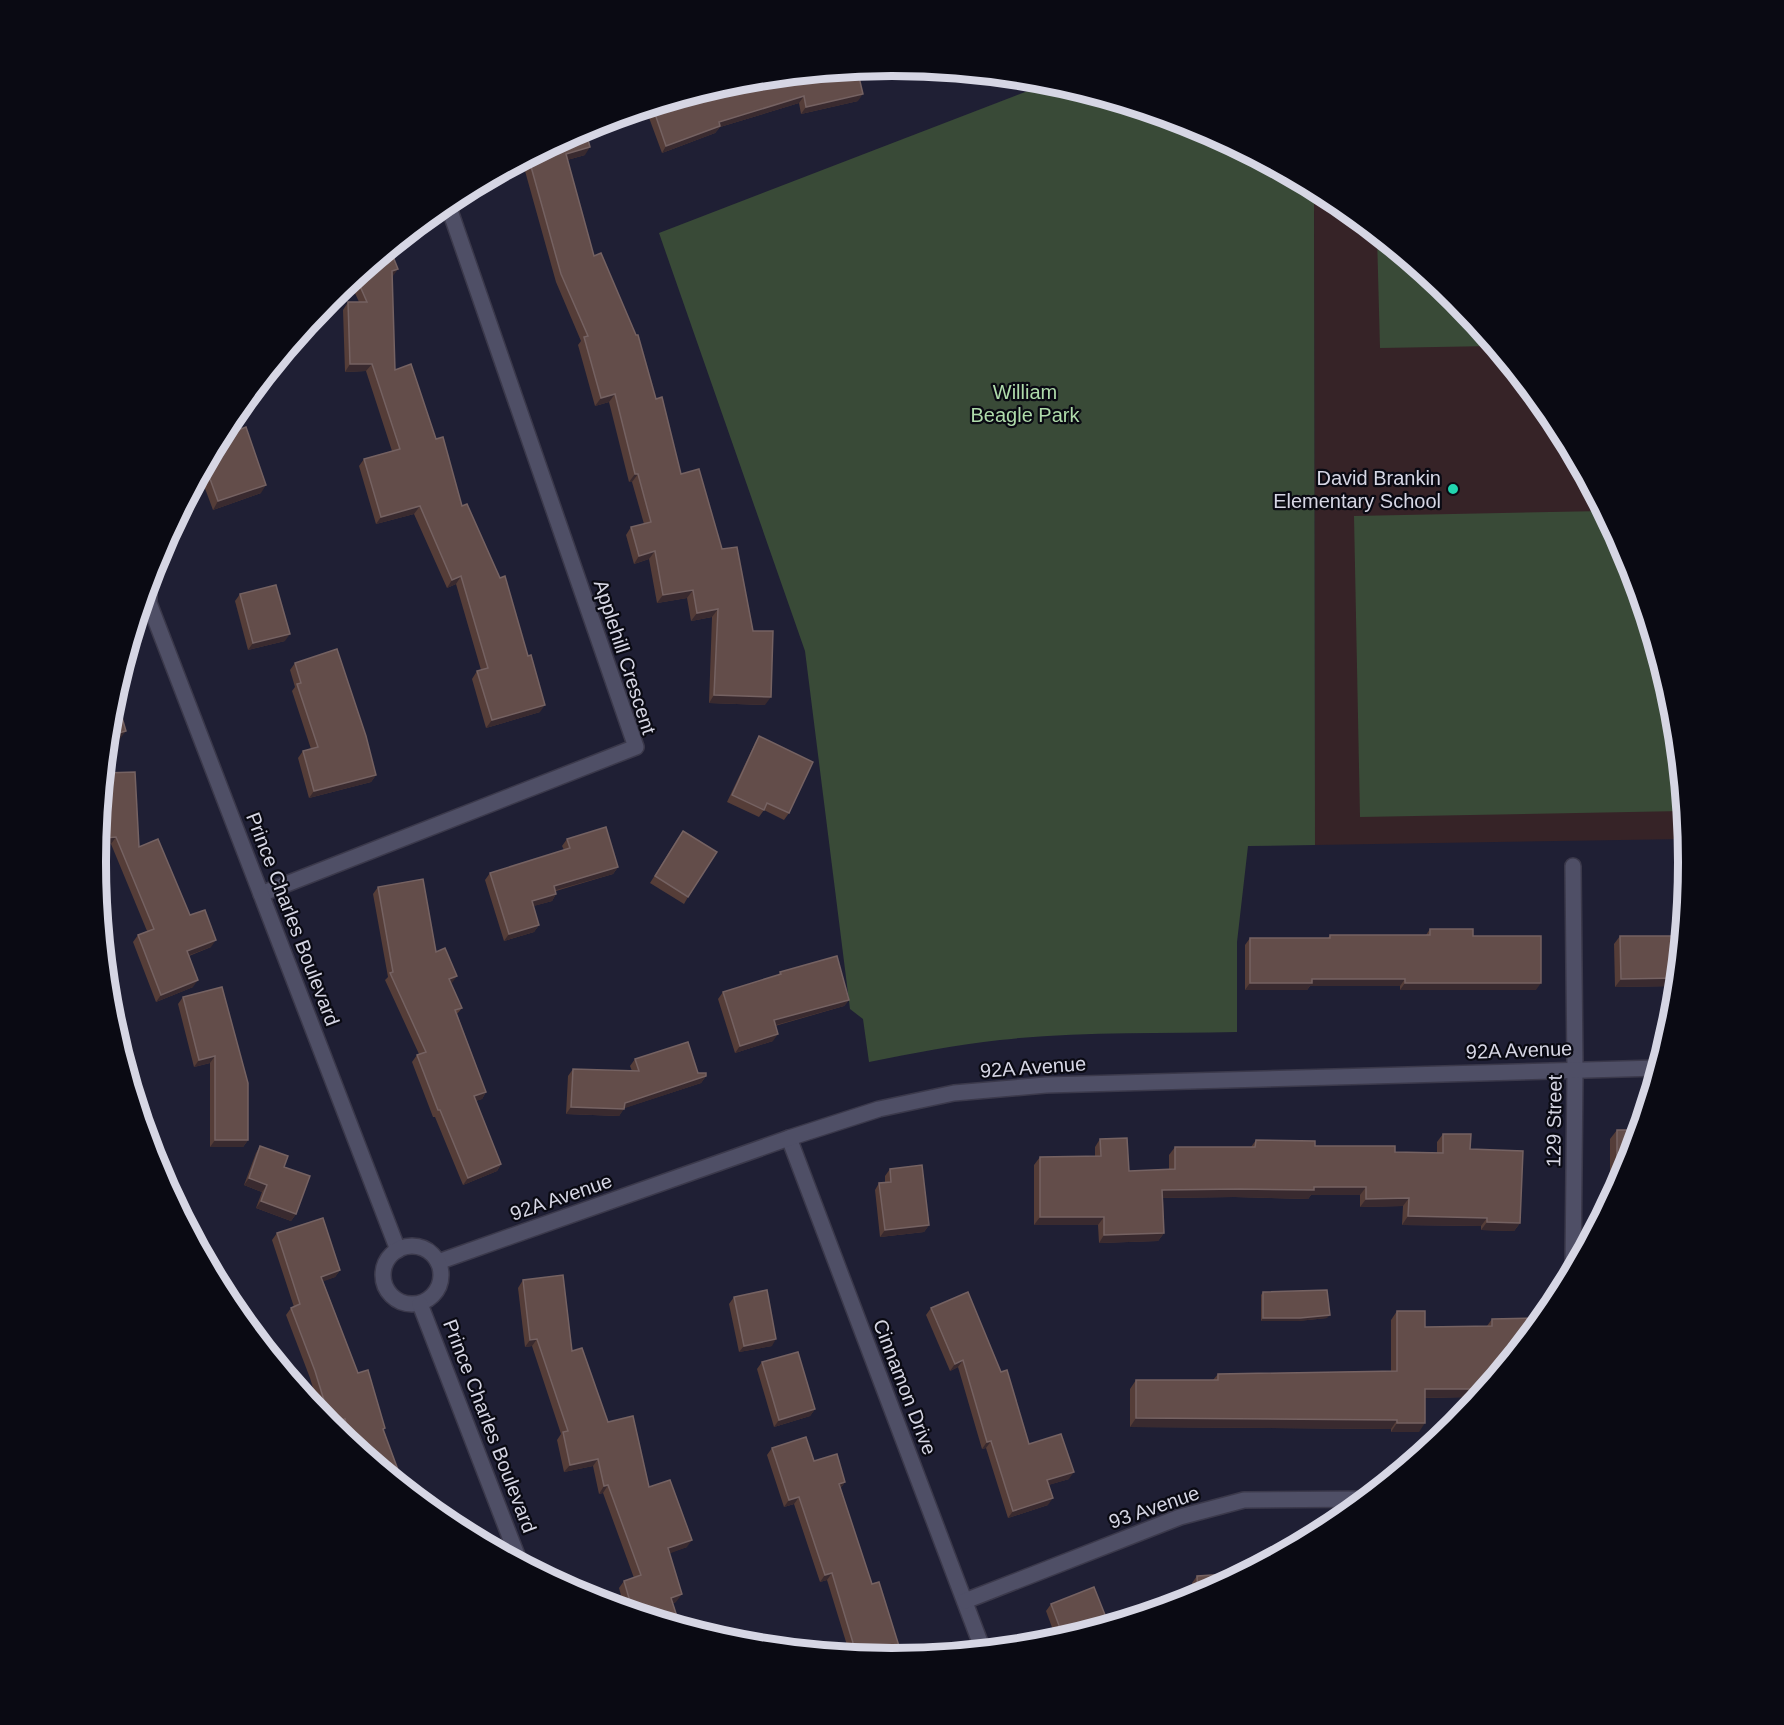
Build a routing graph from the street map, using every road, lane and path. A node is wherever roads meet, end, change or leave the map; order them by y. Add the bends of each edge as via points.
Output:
1 (451, 212) edge
2 (149, 607) edge
3 (1573, 866) dead end
4 (261, 894) junction
5 (1650, 1068) edge
6 (1575, 1069) junction
7 (789, 1138) junction
8 (398, 1250) junction
9 (1573, 1256) edge
10 (438, 1262) junction
11 (420, 1304) junction
12 (1352, 1499) edge
13 (516, 1552) edge
14 (965, 1601) junction
15 (981, 1643) edge

1 - 4 street, Applehill Crescent via 636,747
2 - 4 street, Prince Charles Boulevard
3 - 6 street, 129 Street
4 - 8 street, Prince Charles Boulevard
5 - 6 street, 92A Avenue
6 - 7 street, 92A Avenue via 1046,1085 954,1093 879,1109
6 - 9 street, 129 Street
7 - 10 street, 92A Avenue
7 - 14 street, Cinnamon Drive
8 - 10 street via 419,1247
8 - 11 street via 383,1270 386,1289 400,1302
10 - 11 street via 440,1284
11 - 13 street, Prince Charles Boulevard
12 - 14 street, 93 Avenue via 1244,1500 1180,1517
14 - 15 street, Cinnamon Drive

